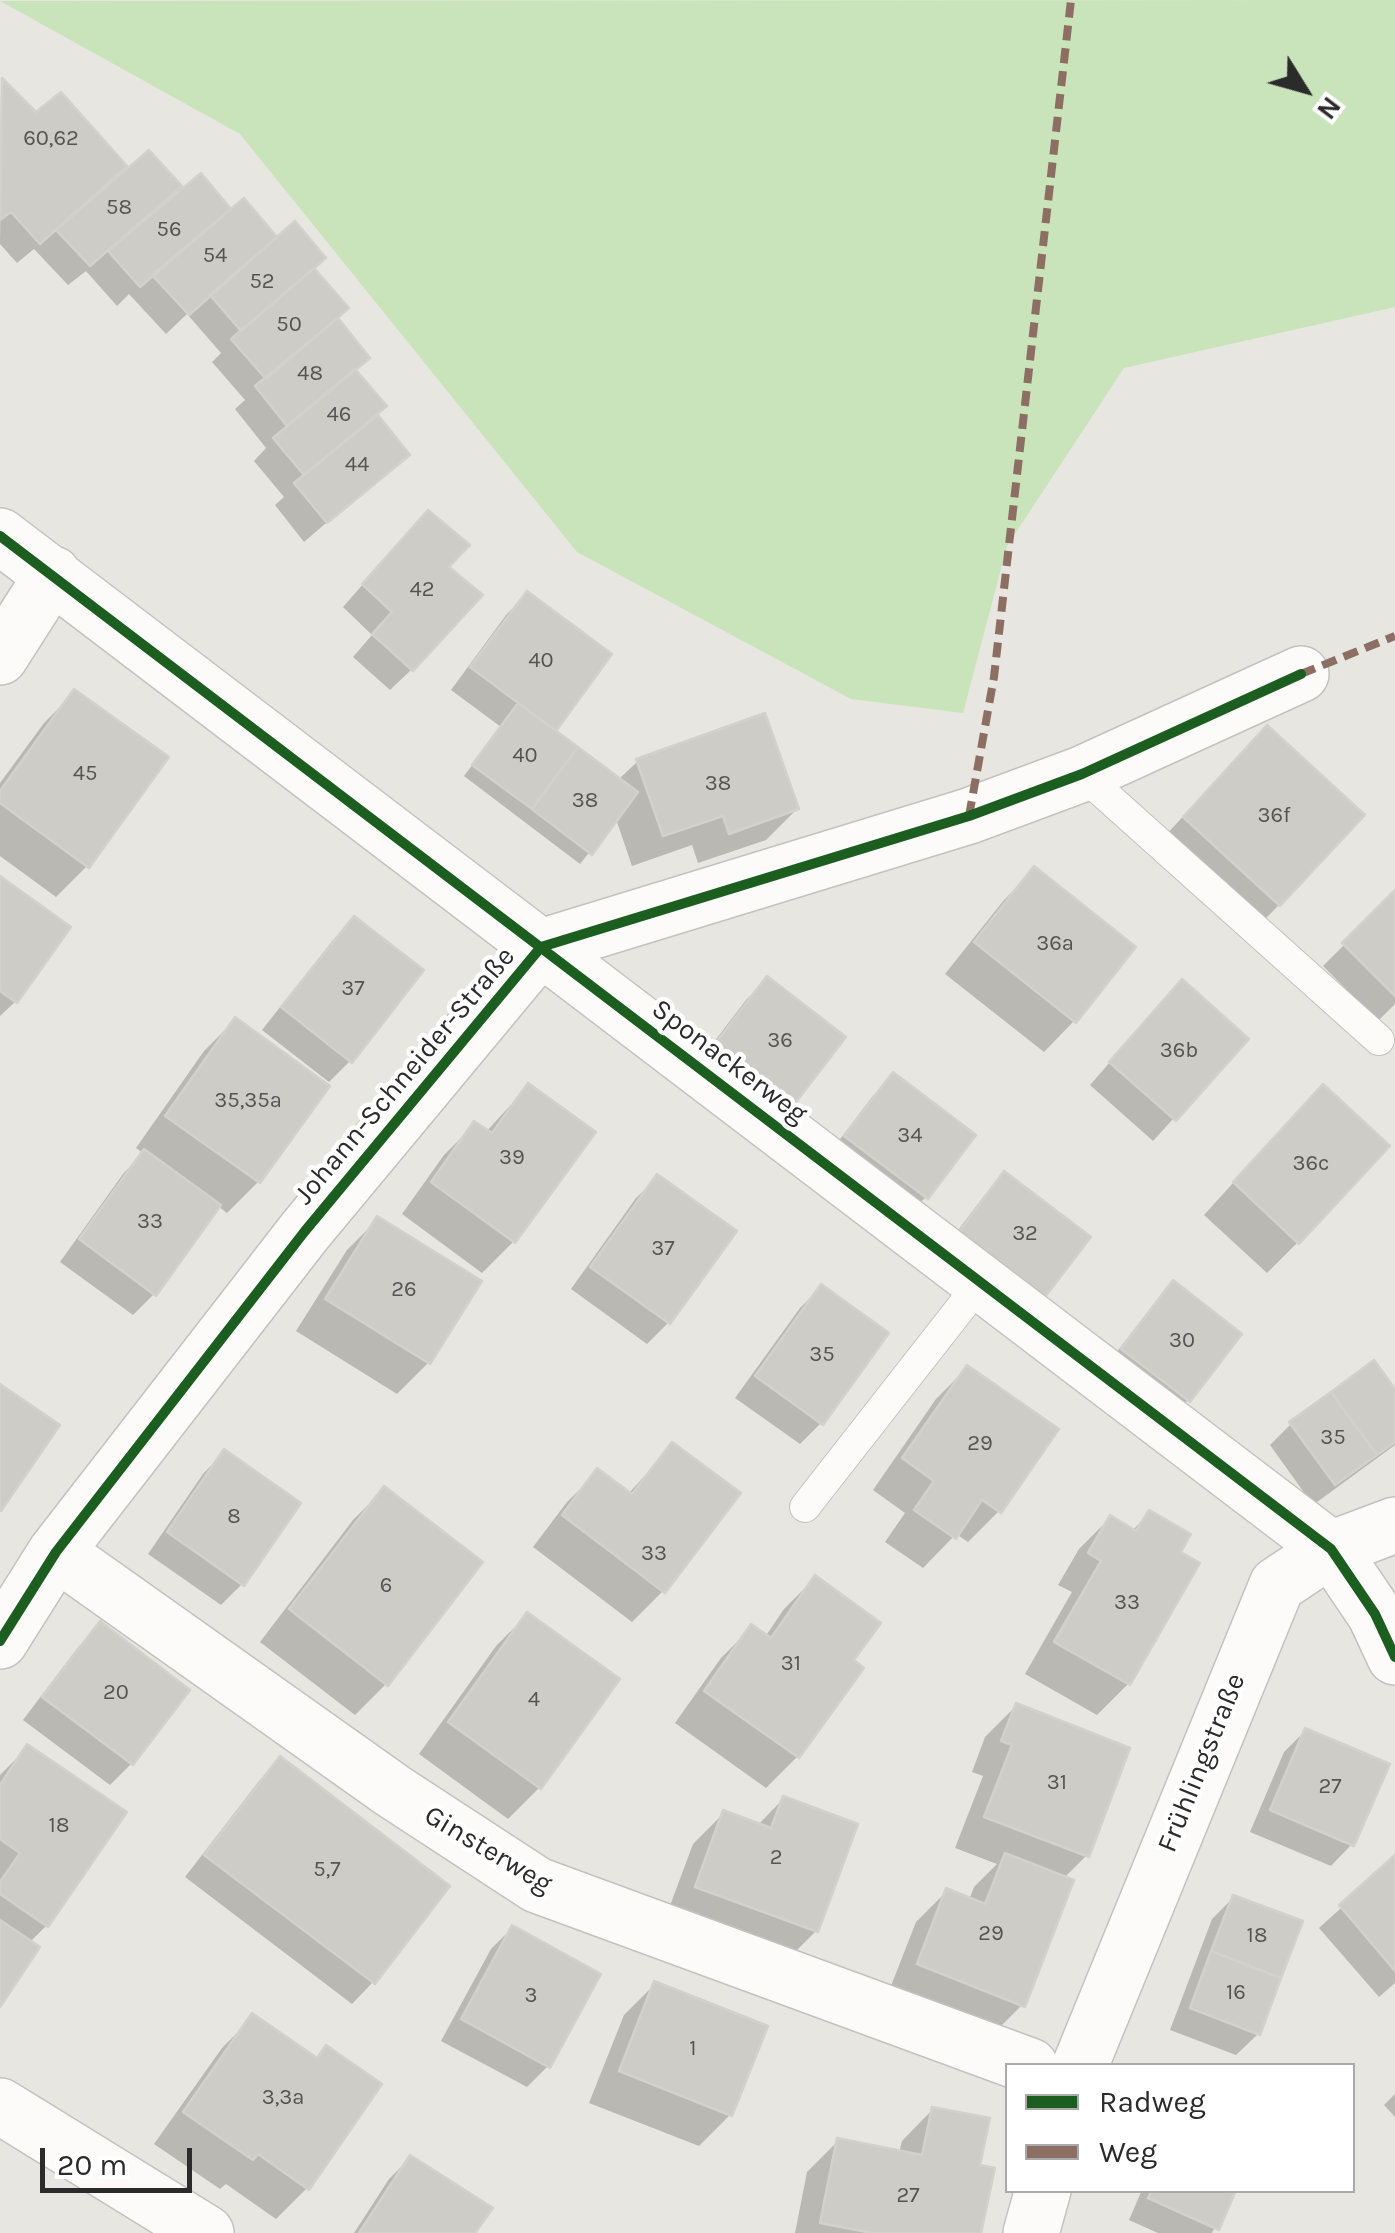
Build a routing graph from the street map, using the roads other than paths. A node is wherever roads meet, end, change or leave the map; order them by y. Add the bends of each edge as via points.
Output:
1 (0, 536) edge
2 (53, 574) junction
3 (0, 657) edge
4 (1301, 674) dead end
5 (1082, 774) junction
6 (541, 947) junction
7 (1378, 1040) dead end
8 (980, 1282) junction
9 (805, 1507) dead end
10 (1395, 1525) edge
11 (1331, 1550) junction
12 (56, 1552) junction
13 (0, 1641) edge
14 (1395, 1657) edge
15 (1022, 2063) edge
16 (1081, 2063) edge
17 (0, 2106) edge
18 (1041, 2193) edge
19 (206, 2233) edge
20 (1031, 2233) edge

1 - 2 street, Sponackerweg
2 - 3 street
2 - 6 street, Sponackerweg
4 - 5 street, Johann-Schneider-Straße
5 - 6 street, Johann-Schneider-Straße via 970,816
5 - 7 lane
6 - 8 street, Sponackerweg
6 - 12 street, Johann-Schneider-Straße via 304,1231
8 - 9 lane
8 - 11 street, Sponackerweg
10 - 11 street, Frühlingstraße
11 - 14 street, Sponackerweg
11 - 16 street, Frühlingstraße via 1277,1586
12 - 13 street, Johann-Schneider-Straße
12 - 15 street, Ginsterweg via 537,1885
17 - 19 street
18 - 20 street

